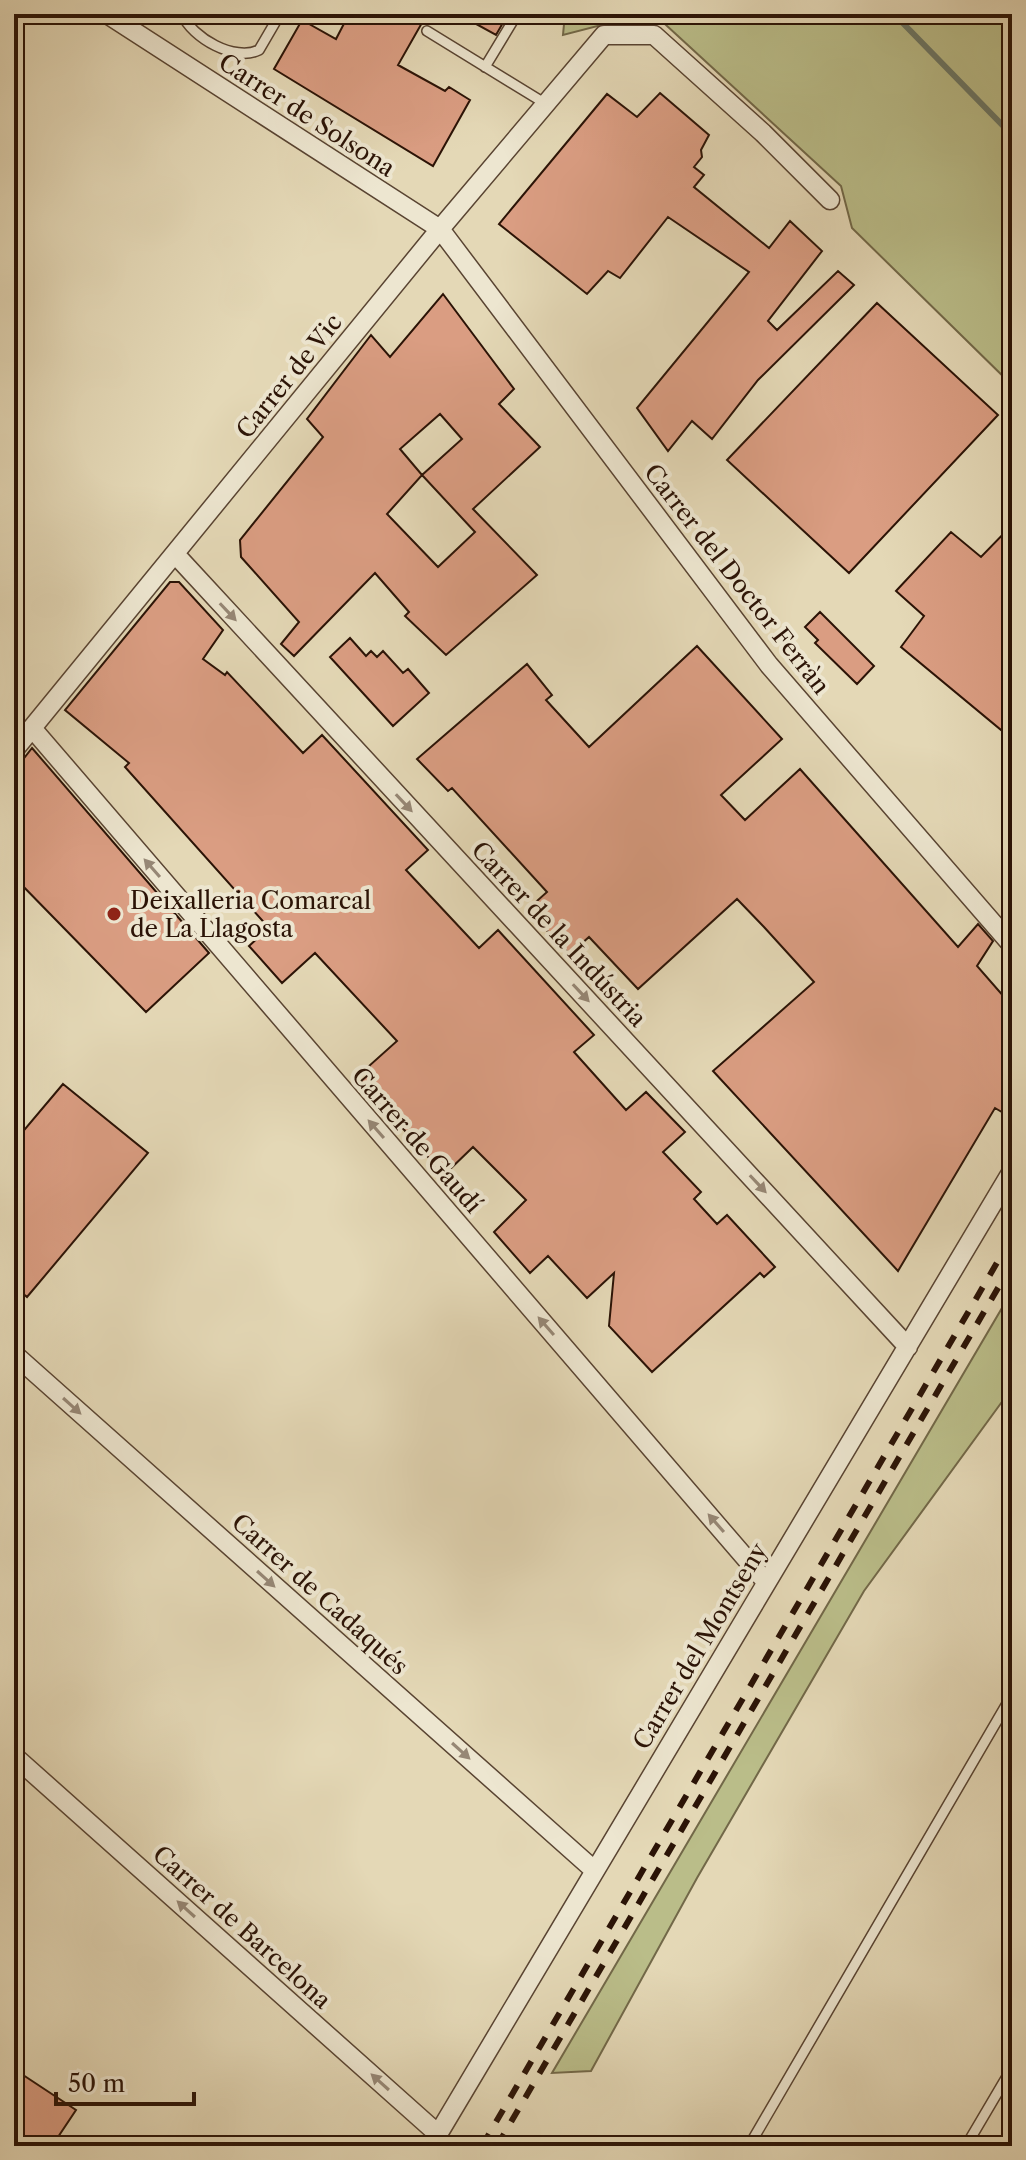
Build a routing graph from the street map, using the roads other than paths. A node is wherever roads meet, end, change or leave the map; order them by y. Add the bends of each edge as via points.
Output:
1 (107, 14) edge
2 (182, 14) edge
3 (280, 14) edge
4 (517, 14) edge
5 (427, 31) dead end
6 (485, 67) junction
7 (546, 104) junction
8 (830, 200) dead end
9 (440, 229) junction
10 (175, 554) junction
11 (32, 728) junction
12 (14, 750) edge
13 (1012, 945) edge
14 (1012, 1171) edge
15 (908, 1347) junction
16 (14, 1354) edge
17 (766, 1582) junction
18 (1012, 1695) edge
19 (14, 1756) edge
20 (594, 1870) junction
21 (1012, 2068) edge
22 (434, 2140) edge
23 (749, 2146) edge
24 (966, 2146) edge

1 - 9 street, Carrer de Solsona
2 - 3 lane via 216,46 242,55 259,50
4 - 6 lane
5 - 6 lane
6 - 7 lane
7 - 8 street, Carrer de Vic via 604,35 654,35
7 - 9 street, Carrer de Vic
9 - 10 street, Carrer de Vic
9 - 13 street, Carrer del Doctor Ferràn via 769,665
10 - 11 street, Carrer de Vic
10 -> 15 street, Carrer de la Indústria
11 - 12 street, Carrer de Vic
17 -> 11 street, Carrer de Gaudí
14 - 15 street, Carrer del Montseny
15 - 17 street, Carrer del Montseny
16 -> 20 street, Carrer de Cadaqués
17 - 20 street, Carrer del Montseny
18 - 23 lane
22 -> 19 street, Carrer de Barcelona
20 - 22 street, Carrer del Montseny
21 - 24 lane

